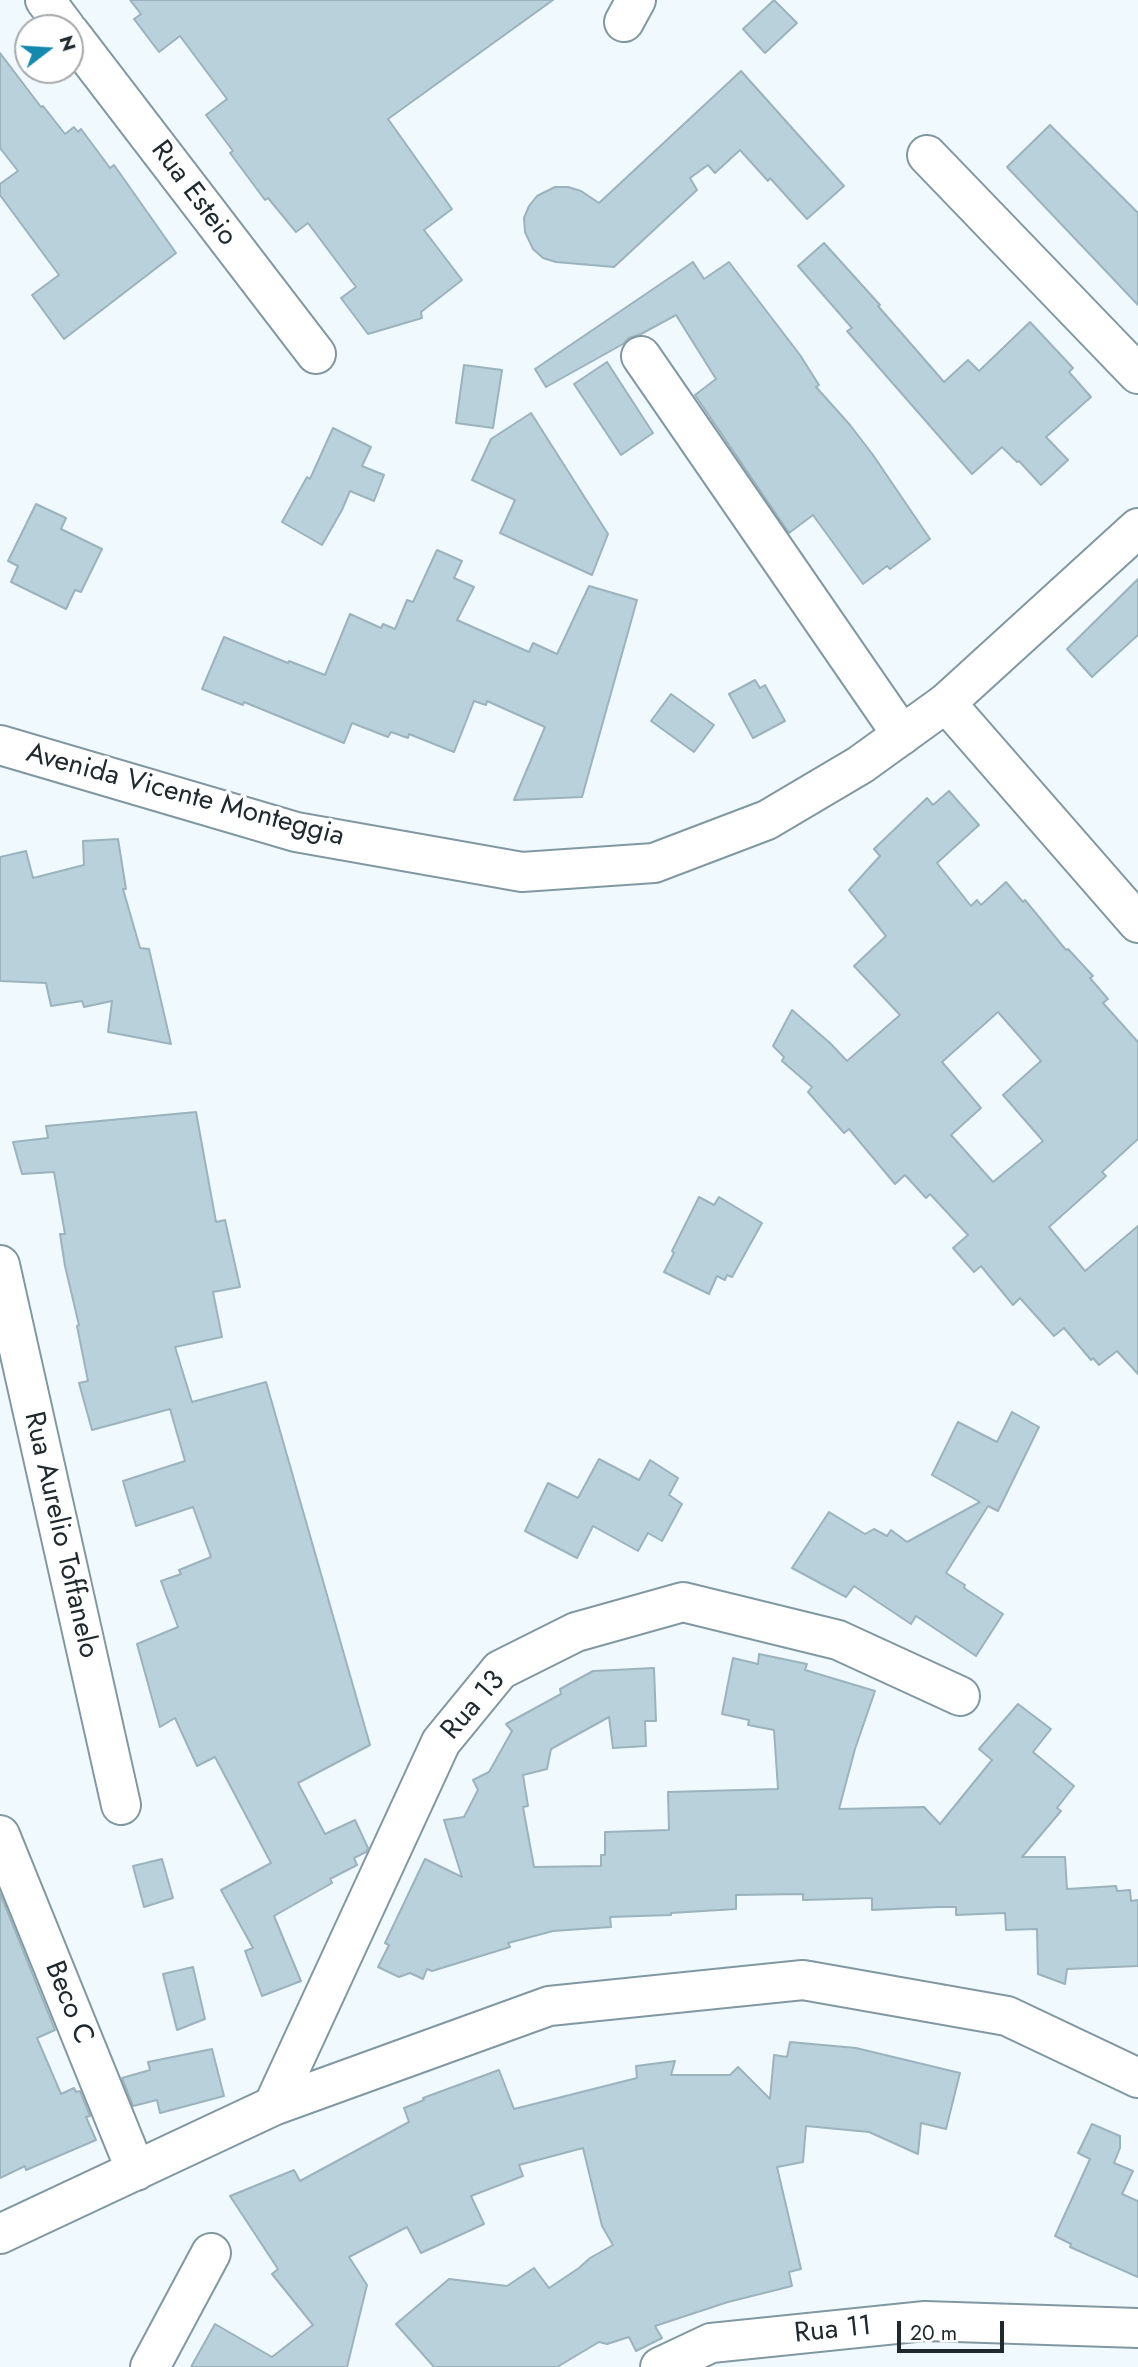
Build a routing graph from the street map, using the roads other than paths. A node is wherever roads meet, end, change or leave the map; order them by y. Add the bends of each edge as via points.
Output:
1 (84, 51) edge
2 (927, 155) dead end
3 (316, 354) dead end
4 (640, 356) dead end
5 (1138, 374) edge
6 (1138, 528) edge
7 (946, 703) junction
8 (902, 735) junction
9 (0, 745) edge
10 (1138, 923) edge
11 (0, 1265) edge
12 (960, 1696) dead end
13 (121, 1805) dead end
14 (0, 1835) edge
15 (1138, 2078) edge
16 (273, 2106) junction
17 (136, 2171) junction
18 (0, 2234) edge
19 (211, 2253) dead end
20 (1138, 2328) edge
21 (150, 2367) edge
22 (660, 2367) edge

1 - 3 street, Rua Esteio
2 - 5 street
4 - 8 street
6 - 7 street, Avenida Vicente Monteggia
7 - 8 street, Avenida Vicente Monteggia
7 - 10 street
8 - 9 street, Avenida Vicente Monteggia via 767,820 654,863 522,872 296,832
11 - 13 street, Rua Aurelio Toffanelo
12 - 16 street, Rua 13 via 838,1640 683,1602 576,1632 500,1671 441,1742
14 - 17 street, Beco C
15 - 16 street via 1007,2016 803,1980 549,2006
16 - 17 street
17 - 18 street
19 - 21 street
20 - 22 street, Rua 11 via 925,2321 711,2343

